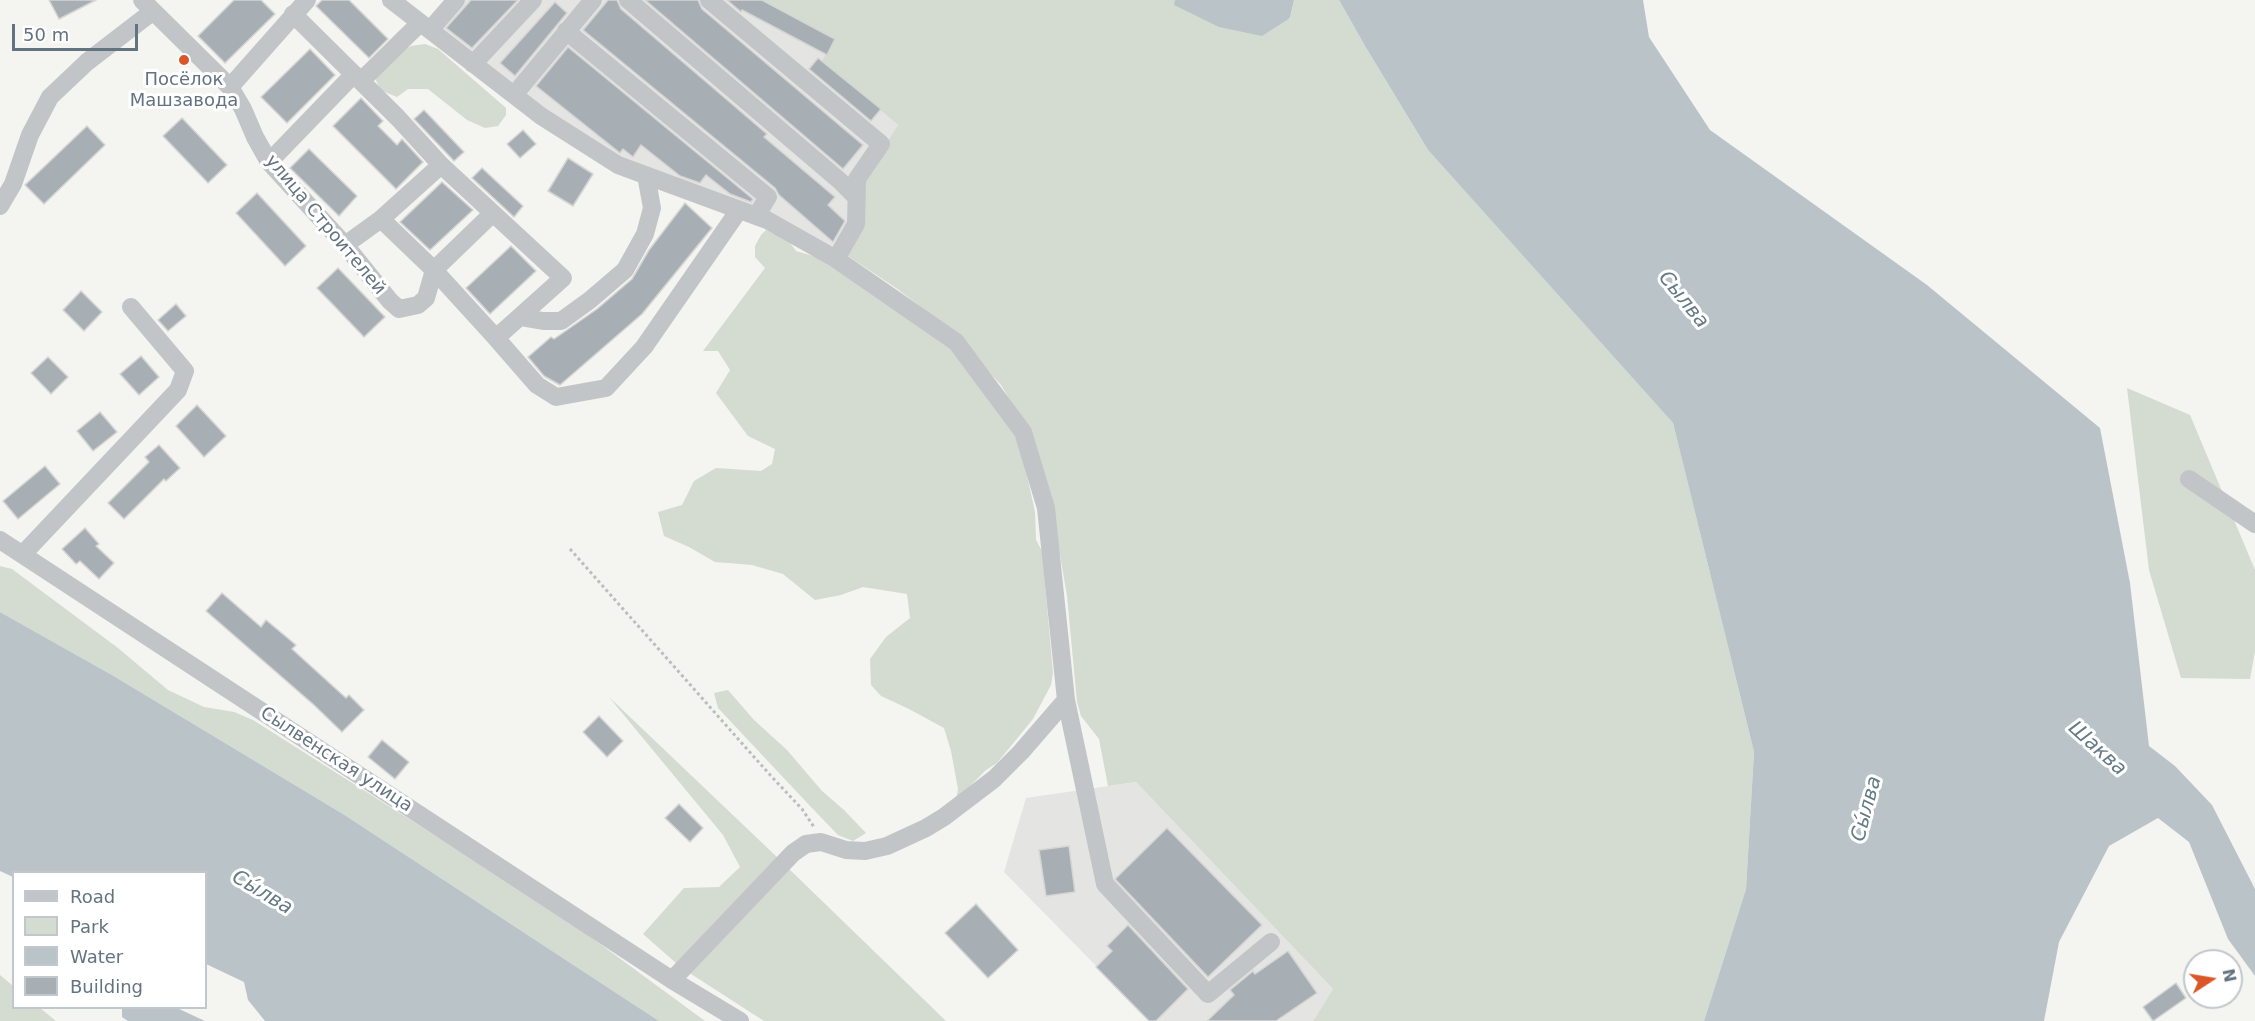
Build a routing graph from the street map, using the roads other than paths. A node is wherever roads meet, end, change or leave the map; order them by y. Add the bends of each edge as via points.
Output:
1 (307, 0) edge
2 (391, 0) edge
3 (456, 0) edge
4 (533, 0) edge
5 (593, 0) edge
6 (628, 0) edge
7 (709, 0) edge
8 (147, 6) edge
9 (293, 14) junction
10 (425, 27) junction
11 (566, 31) junction
12 (474, 64) junction
13 (358, 78) junction
14 (230, 87) junction
15 (514, 95) junction
16 (269, 162) junction
17 (441, 165) junction
18 (646, 175) junction
19 (857, 198) junction
20 (0, 206) edge
21 (493, 213) junction
22 (747, 213) junction
23 (381, 219) junction
24 (345, 245) junction
25 (836, 260) junction
26 (434, 270) junction
27 (131, 307) dead end
28 (520, 317) junction
29 (496, 338) junction
30 (2189, 479) dead end
31 (2255, 524) edge
32 (0, 540) edge
33 (23, 554) junction
34 (1066, 700) junction
35 (1271, 942) dead end
36 (672, 980) junction
37 (740, 1021) edge

1 - 9 street
2 - 10 street
3 - 10 street
4 - 12 street
5 - 11 street
6 - 19 street
7 - 19 street via 881,144 857,180
8 - 14 street, улица Строителей
8 - 20 street via 50,97
9 - 13 street
9 - 14 street
10 - 12 street
10 - 13 street
11 - 15 street
11 - 22 street via 768,197
12 - 15 street
13 - 16 street
13 - 17 street
14 - 16 street, улица Строителей
15 - 18 street via 618,165
16 - 24 street, улица Строителей
17 - 21 street
17 - 23 street
18 - 22 street
18 - 28 street via 652,208 645,234 625,270 561,321
19 - 25 street via 856,224
21 - 26 street
21 - 28 street via 563,278
22 - 25 street via 767,220
22 - 29 street via 644,347 606,388 556,398 537,385
23 - 24 street
23 - 26 street
24 - 26 street, улица Строителей via 399,309 418,305 426,298
25 - 34 street via 956,342 1023,432 1046,508
26 - 29 street
27 - 33 street via 185,371 178,390
28 - 29 street
30 - 31 street
32 - 33 street, Сылвенская улица
33 - 36 street, Сылвенская улица
34 - 35 street via 1105,884 1208,994
34 - 36 street via 994,779 926,828 887,846 846,850 821,842 806,844 793,853
36 - 37 street, Сылвенская улица

